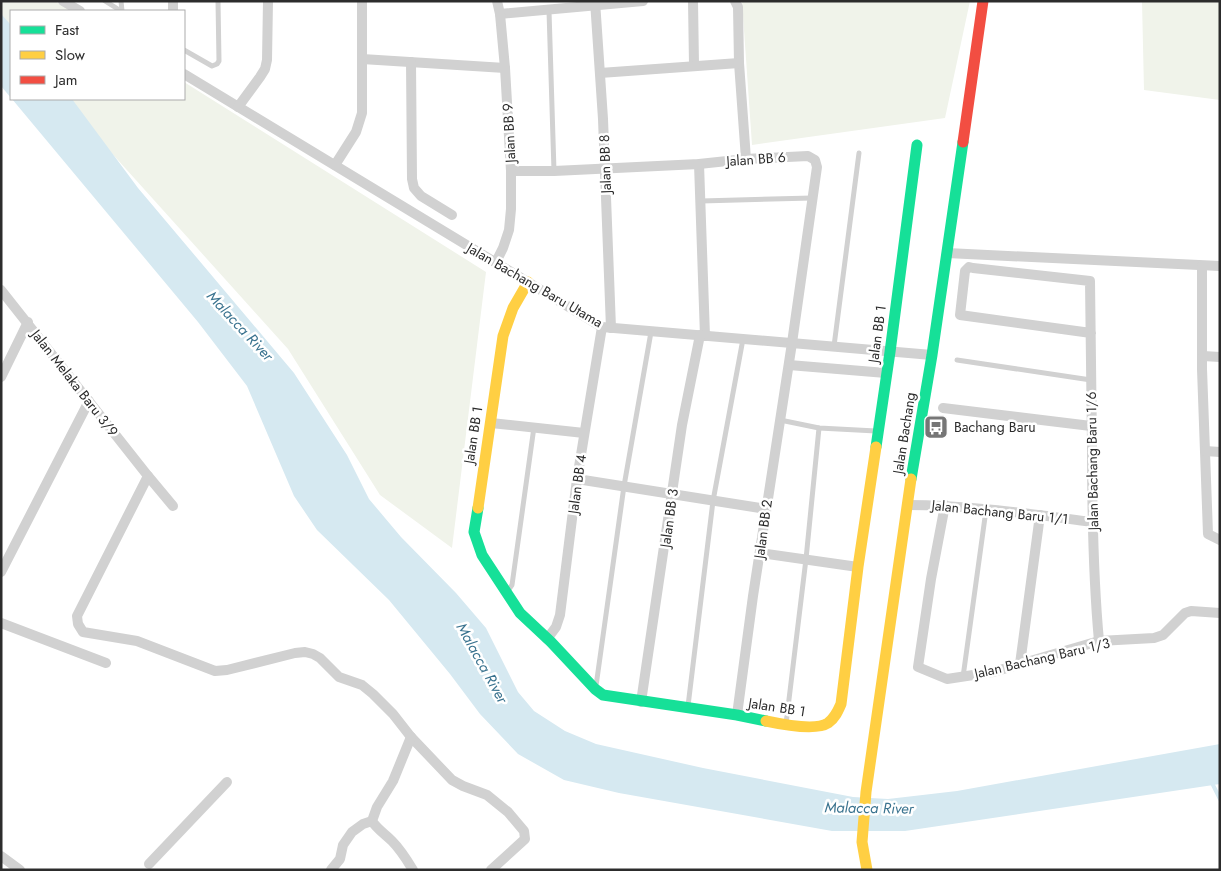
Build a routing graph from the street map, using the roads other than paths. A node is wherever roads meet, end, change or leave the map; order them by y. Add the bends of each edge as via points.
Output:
1 (64, 1) edge
2 (105, 1) edge
3 (218, 1) edge
4 (268, 1) edge
5 (362, 1) edge
6 (497, 1) edge
7 (643, 1) edge
8 (692, 1) edge
9 (735, 1) edge
10 (983, 1) edge
11 (595, 3) edge
12 (78, 10) edge
13 (119, 10) edge
14 (549, 11) junction
15 (500, 14) junction
16 (185, 51) edge
17 (362, 59) junction
18 (411, 62) junction
19 (739, 63) junction
20 (694, 66) junction
21 (505, 68) junction
22 (600, 73) junction
23 (185, 75) edge
24 (238, 107) junction
25 (917, 145) dead end
26 (859, 153) dead end
27 (746, 159) junction
28 (699, 164) junction
29 (335, 165) junction
30 (605, 169) junction
31 (511, 171) junction
32 (554, 171) junction
33 (812, 198) junction
34 (701, 201) junction
35 (452, 215) dead end
36 (947, 253) junction
37 (496, 262) junction
38 (1202, 266) junction
39 (1220, 266) edge
40 (528, 282) junction
41 (1, 290) edge
42 (28, 322) junction
43 (607, 327) junction
44 (652, 331) junction
45 (1091, 333) junction
46 (703, 336) junction
47 (743, 339) junction
48 (792, 343) junction
49 (834, 347) junction
50 (890, 352) junction
51 (932, 355) junction
52 (1202, 356) junction
53 (1220, 357) edge
54 (957, 360) dead end
55 (789, 365) junction
56 (886, 373) junction
57 (1, 377) edge
58 (1091, 380) junction
59 (90, 401) junction
60 (943, 408) dead end
61 (780, 420) junction
62 (490, 423) junction
63 (1092, 426) junction
64 (534, 427) junction
65 (819, 428) junction
66 (878, 432) junction
67 (584, 433) junction
68 (1205, 451) junction
69 (1220, 452) edge
70 (148, 476) junction
71 (577, 479) junction
72 (624, 486) junction
73 (672, 494) junction
74 (714, 501) junction
75 (907, 504) junction
76 (945, 505) junction
77 (173, 506) dead end
78 (986, 509) junction
79 (766, 510) junction
80 (1040, 515) junction
81 (1092, 522) junction
82 (1220, 540) edge
83 (760, 553) junction
84 (806, 559) junction
85 (858, 566) junction
86 (1, 572) edge
87 (506, 592) junction
88 (1220, 613) edge
89 (1, 623) edge
90 (547, 639) junction
91 (1099, 641) junction
92 (106, 663) dead end
93 (1020, 664) junction
94 (964, 676) junction
95 (595, 689) junction
96 (641, 702) junction
97 (687, 708) junction
98 (737, 715) junction
99 (786, 725) junction
100 (411, 737) junction
101 (227, 782) dead end
102 (372, 821) junction
103 (1, 856) edge
104 (150, 868) edge
105 (20, 870) edge
106 (331, 870) edge
107 (413, 870) edge
108 (491, 870) edge
109 (868, 870) edge

1 - 12 street
2 - 13 lane
3 - 16 lane via 219,61 212,66
4 - 24 street via 265,69
5 - 17 street
6 - 15 street, Jalan BB 9
7 - 11 street
8 - 20 street
9 - 19 street via 738,7
10 - 36 street, Jalan Bachang
11 - 14 street
11 - 22 street, Jalan BB 8
14 - 15 street
14 - 32 lane
15 - 21 street, Jalan BB 9
17 - 18 street
17 - 29 street via 360,123
18 - 21 street
18 - 35 street via 414,188
19 - 20 street
19 - 27 street
20 - 22 street
21 - 31 street, Jalan BB 9
22 - 30 street, Jalan BB 8
23 - 24 street, Jalan Bachang Baru Utama
24 - 29 street, Jalan Bachang Baru Utama
25 - 50 street, Jalan BB 1
26 - 49 lane
27 - 28 street, Jalan BB 6
27 - 33 street, Jalan BB 6 via 808,156 815,160 817,167
28 - 30 street, Jalan BB 6
28 - 34 street, Jalan BB 3
29 - 37 street, Jalan Bachang Baru Utama
30 - 32 street, Jalan BB 6
30 - 43 street, Jalan BB 8
31 - 32 street, Jalan BB 6
31 - 37 street, Jalan BB 9 via 509,230
33 - 34 lane
33 - 48 street, Jalan BB 6
34 - 46 street, Jalan BB 3
36 - 38 street
36 - 51 street, Jalan Bachang
37 - 40 street, Jalan Bachang Baru Utama
38 - 39 street
38 - 52 street
40 - 43 street, Jalan Bachang Baru Utama
40 - 62 street, Jalan BB 1 via 513,308 503,336
41 - 42 street, Jalan Melaka Baru 3/9
42 - 57 street
42 - 59 street, Jalan Melaka Baru 3/9
43 - 44 street, Jalan Bachang Baru Utama
43 - 67 street, Jalan BB 4
44 - 46 street, Jalan Bachang Baru Utama
44 - 72 lane
45 - 45 street, Jalan Bachang Baru 1/6 via 960,315 965,271 969,267 1090,281
45 - 58 street, Jalan Bachang Baru 1/6
46 - 47 street, Jalan Bachang Baru Utama
46 - 73 street, Jalan BB 3 via 682,425
47 - 48 street, Jalan Bachang Baru Utama
47 - 74 lane
48 - 49 street, Jalan Bachang Baru Utama
48 - 55 street, Jalan BB 2
49 - 50 street, Jalan Bachang Baru Utama
50 - 51 street, Jalan Bachang Baru Utama
50 - 56 street, Jalan BB 1
51 - 75 street, Jalan Bachang
52 - 53 street
52 - 68 street
54 - 58 lane
55 - 56 street
55 - 61 street, Jalan BB 2
56 - 66 street, Jalan BB 1
58 - 63 street, Jalan Bachang Baru 1/6
59 - 70 street, Jalan Melaka Baru 3/9
59 - 86 street
60 - 63 street
61 - 65 lane
61 - 79 street, Jalan BB 2
62 - 64 street
62 - 87 street, Jalan BB 1 via 474,532 482,555
63 - 81 street, Jalan Bachang Baru 1/6
64 - 67 street
64 - 87 lane via 512,585
65 - 66 lane
65 - 84 lane
66 - 85 street, Jalan BB 1
67 - 71 street, Jalan BB 4
68 - 69 street
68 - 82 street via 1208,534
70 - 77 street, Jalan Melaka Baru 3/9
70 - 100 street via 77,616 83,632 137,641 215,671 305,652 313,654 338,677 362,685 373,694
71 - 72 street
71 - 90 street, Jalan BB 4 via 560,615
72 - 73 street
72 - 95 lane
73 - 74 street
73 - 96 street, Jalan BB 3
74 - 79 street
74 - 97 lane
75 - 76 street, Jalan Bachang Baru 1/1
75 - 109 street, Jalan Bachang via 866,792 862,842
76 - 78 street, Jalan Bachang Baru 1/1
76 - 94 street, Jalan Bachang Baru 1/3 via 918,667 947,679
78 - 80 street, Jalan Bachang Baru 1/1
78 - 94 lane
79 - 83 street, Jalan BB 2
80 - 81 street, Jalan Bachang Baru 1/1
80 - 93 street
81 - 91 street, Jalan Bachang Baru 1/6
83 - 84 street
83 - 98 street, Jalan BB 2
84 - 85 street
84 - 99 lane
85 - 99 street, Jalan BB 1 via 841,704 827,724 815,727
87 - 90 street, Jalan BB 1 via 520,614
88 - 91 street, Jalan Bachang Baru 1/3 via 1185,613 1163,635 1154,638
89 - 92 street
90 - 95 street, Jalan BB 1
91 - 93 street, Jalan Bachang Baru 1/3
93 - 94 street, Jalan Bachang Baru 1/3
95 - 96 street, Jalan BB 1 via 612,697
96 - 97 street, Jalan BB 1
97 - 98 street, Jalan BB 1
98 - 99 street, Jalan BB 1
100 - 102 street
100 - 108 street via 452,780 487,795 524,831 525,839
101 - 104 street
102 - 106 street via 352,832 343,845 340,859
102 - 107 street via 404,855
103 - 105 street

